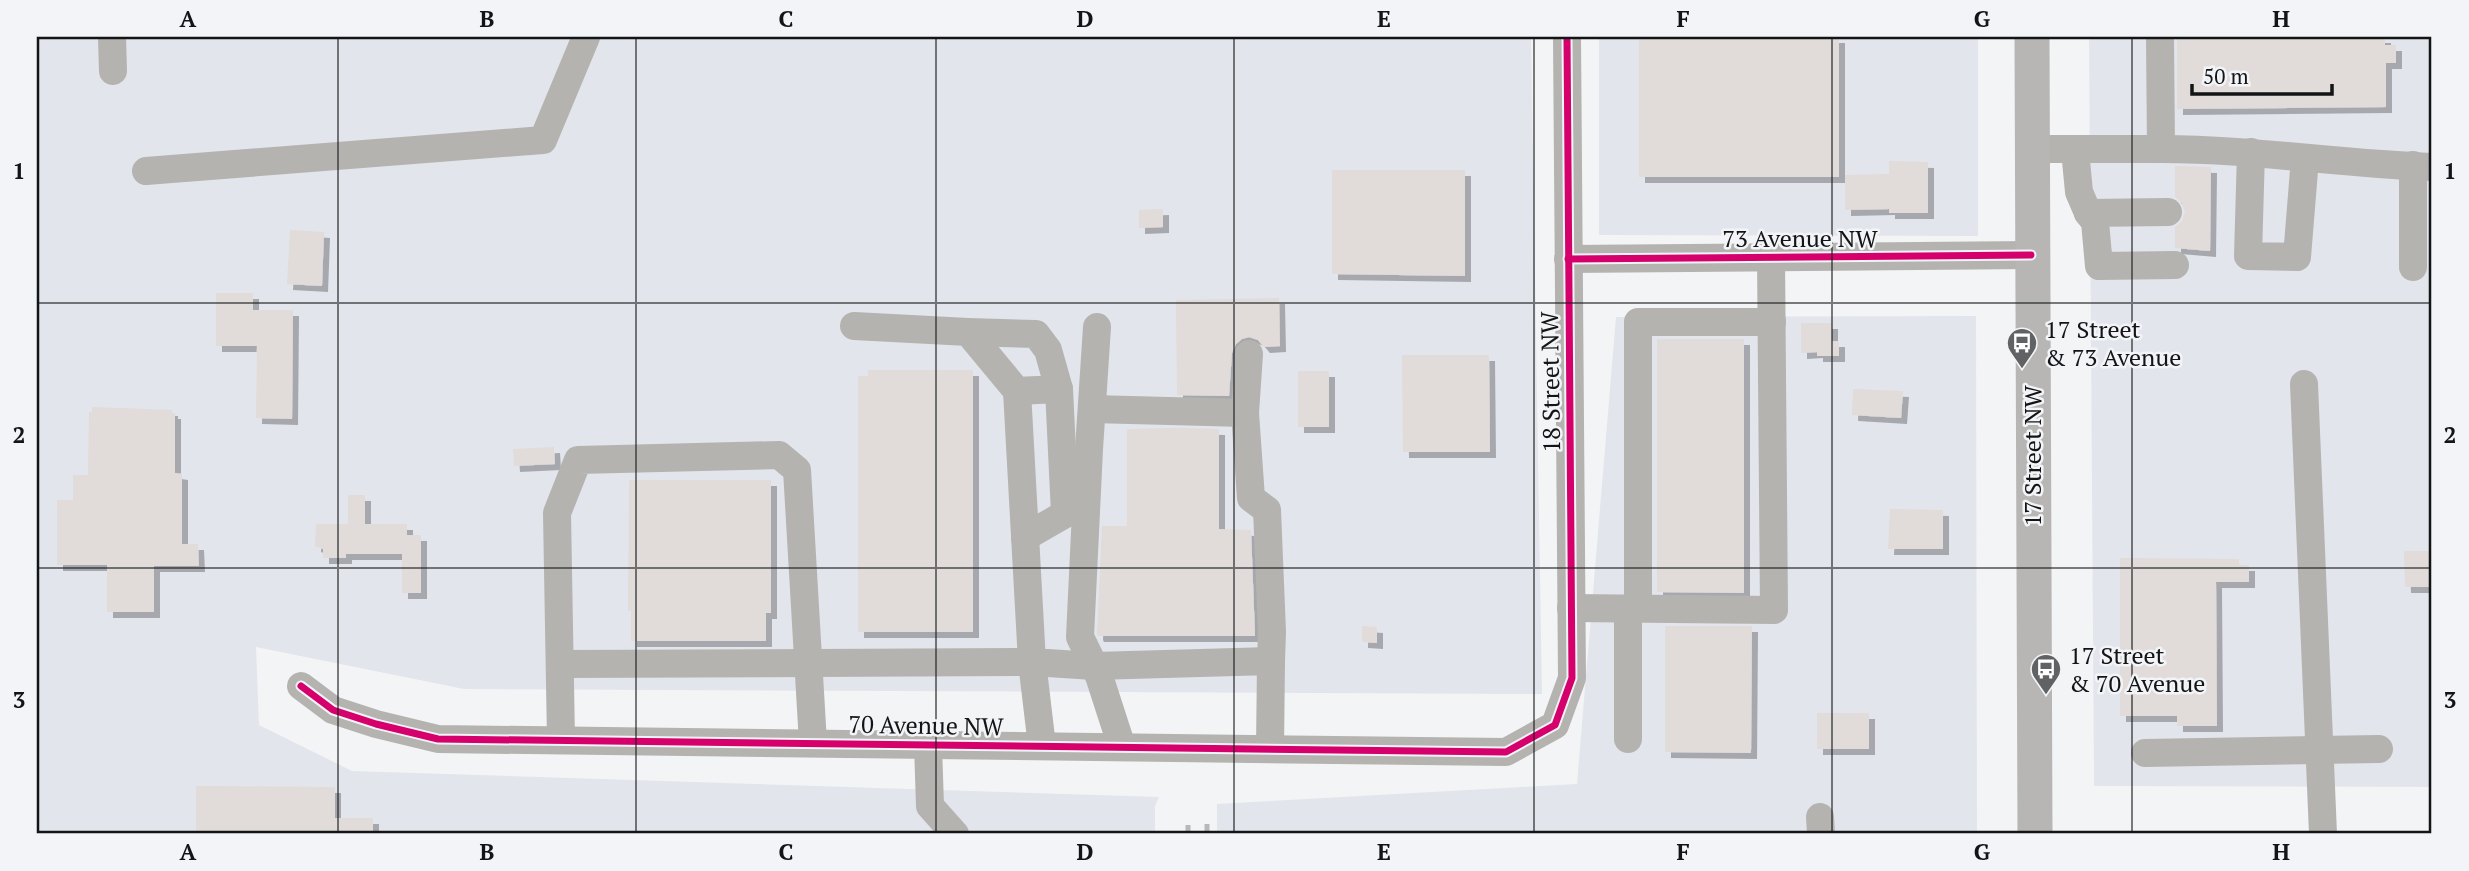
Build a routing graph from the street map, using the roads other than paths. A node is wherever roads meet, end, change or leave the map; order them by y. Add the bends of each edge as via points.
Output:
1 (112, 37) edge
2 (586, 37) edge
3 (1567, 37) edge
4 (2032, 37) edge
5 (2160, 37) edge
6 (113, 71) dead end
7 (2032, 149) junction
8 (2161, 149) junction
9 (2076, 150) junction
10 (2252, 152) junction
11 (2305, 158) junction
12 (2423, 166) edge
13 (145, 172) dead end
14 (2168, 212) dead end
15 (2088, 213) junction
16 (2031, 255) junction
17 (1772, 257) junction
18 (1568, 258) junction
19 (2175, 265) dead end
20 (2413, 267) dead end
21 (1772, 322) junction
22 (854, 326) dead end
23 (1097, 327) dead end
24 (968, 332) junction
25 (1249, 354) dead end
26 (2304, 384) dead end
27 (1059, 389) junction
28 (1017, 391) junction
29 (1092, 409) junction
30 (1245, 413) junction
31 (1025, 537) junction
32 (1571, 608) junction
33 (1633, 608) junction
34 (1271, 661) junction
35 (1032, 662) junction
36 (808, 663) junction
37 (560, 664) junction
38 (1094, 666) junction
39 (301, 686) dead end
40 (1555, 724) joint
41 (1628, 739) dead end
42 (561, 740) junction
43 (813, 743) junction
44 (928, 745) junction
45 (1042, 746) junction
46 (1122, 747) junction
47 (1270, 749) junction
48 (2379, 749) dead end
49 (2319, 750) junction
50 (2145, 753) dead end
51 (930, 806) junction
52 (925, 834) edge
53 (956, 834) edge
54 (2035, 834) edge
55 (2322, 834) edge

1 - 6 street
2 - 13 street via 543,140
3 - 18 street, 18 Street NW
4 - 7 main road, 17 Street NW
5 - 8 street
7 - 9 street
7 - 16 main road, 17 Street NW
8 - 9 street
8 - 10 street
9 - 15 street via 2079,192
10 - 11 street
10 - 11 street via 2248,256 2297,257
11 - 12 street
12 - 20 street
14 - 15 street
15 - 19 street via 2095,222 2099,266
16 - 17 street, 73 Avenue NW
16 - 54 main road, 17 Street NW
17 - 18 street, 73 Avenue NW
17 - 21 street
18 - 32 street, 18 Street NW
21 - 33 street via 1638,322
21 - 33 street via 1774,610
22 - 24 street
23 - 29 street
24 - 27 street via 1036,334 1048,350
24 - 28 street
25 - 30 street
26 - 49 street
27 - 28 street
27 - 31 street via 1065,514
28 - 31 street
29 - 30 street
29 - 38 street via 1080,636
30 - 34 street via 1251,498 1267,510
31 - 35 street
32 - 33 street
32 - 40 street, 18 Street NW via 1572,678
33 - 41 street
34 - 38 street
34 - 47 street
35 - 36 street
35 - 38 street
35 - 45 street
36 - 37 street
36 - 37 street via 797,470 779,455 578,460 557,513
36 - 43 street
37 - 42 street
38 - 46 street
39 - 42 street, 70 Avenue NW via 332,710 438,739
40 - 47 street, 70 Avenue NW via 1506,752
42 - 43 street, 70 Avenue NW
43 - 44 street, 70 Avenue NW
44 - 45 street, 70 Avenue NW
44 - 51 street
45 - 46 street, 70 Avenue NW
46 - 47 street, 70 Avenue NW
48 - 49 street
49 - 50 street
49 - 55 street
51 - 52 street
51 - 53 street

